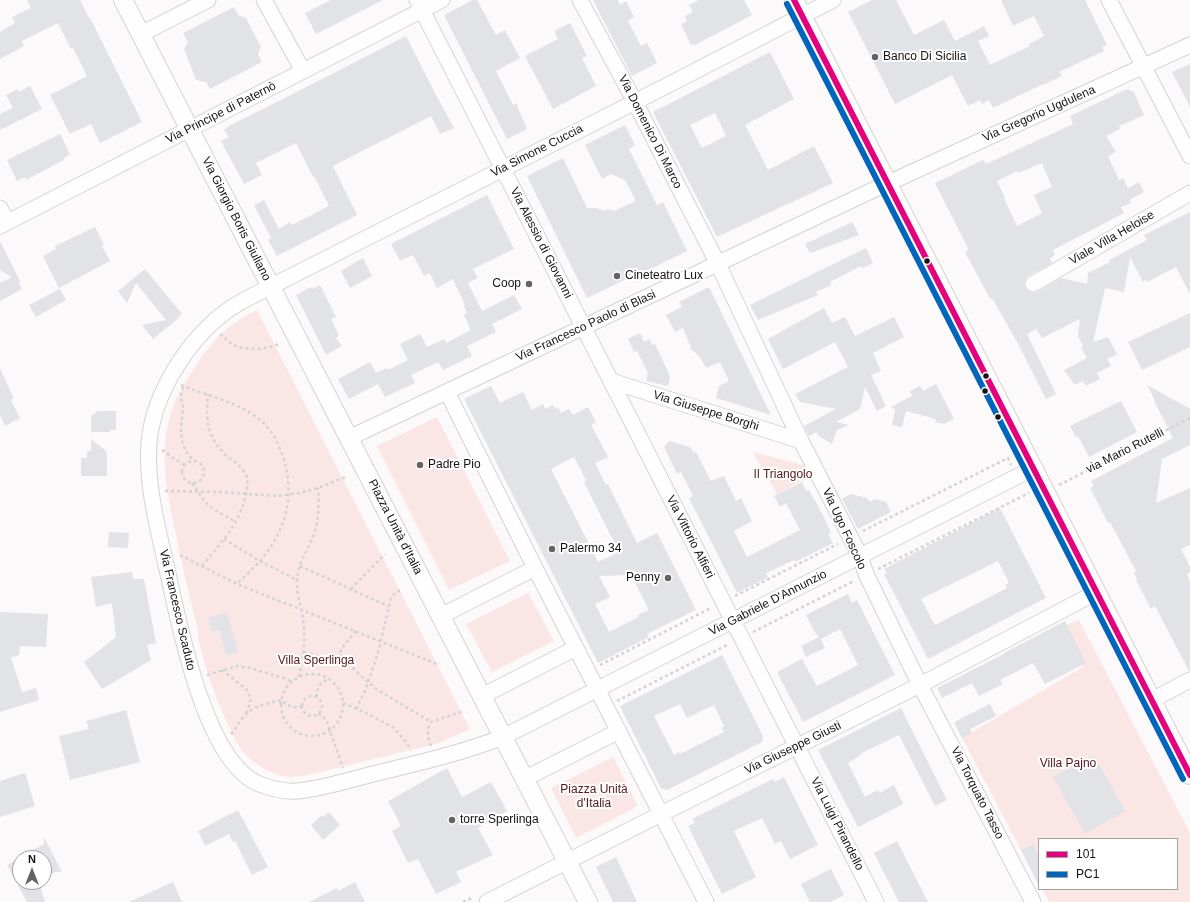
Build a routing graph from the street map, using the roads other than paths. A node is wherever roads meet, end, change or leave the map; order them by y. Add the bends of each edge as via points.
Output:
1 (123, 0) edge
2 (208, 0) edge
3 (264, 0) edge
4 (442, 0) edge
5 (580, 0) edge
6 (833, 0) edge
7 (1109, 0) edge
8 (420, 5) edge
9 (798, 8) edge
10 (141, 34) junction
11 (1190, 45) edge
12 (1144, 66) junction
13 (303, 71) junction
14 (635, 102) junction
15 (190, 129) junction
16 (1190, 156) edge
17 (503, 169) junction
18 (888, 183) junction
19 (1190, 192) edge
20 (0, 208) edge
21 (4, 224) edge
22 (718, 264) junction
23 (1033, 284) dead end
24 (271, 286) junction
25 (584, 327) junction
26 (611, 382) junction
27 (447, 392) junction
28 (349, 438) junction
29 (801, 440) junction
30 (1034, 468) junction
31 (860, 556) junction
32 (535, 568) junction
33 (1097, 592) junction
34 (441, 616) junction
35 (733, 621) junction
36 (576, 648) junction
37 (1190, 680) edge
38 (920, 685) junction
39 (598, 690) junction
40 (482, 696) junction
41 (1152, 700) junction
42 (619, 731) junction
43 (503, 737) junction
44 (798, 746) junction
45 (1190, 774) edge
46 (524, 779) junction
47 (661, 814) junction
48 (567, 862) junction
49 (487, 902) edge
50 (588, 902) edge
51 (706, 902) edge
52 (876, 902) edge
53 (1033, 902) edge

1 - 10 street, Via Giorgio Boris Giuliano
2 - 10 street
3 - 13 street
4 - 8 street, Via Principe di Paternò
5 - 14 street, Via Domenico Di Marco
6 - 9 street, Via Simone Cuccia
7 - 12 street
8 - 13 street, Via Principe di Paternò
8 - 17 street, Via Alessio di Giovanni
9 - 14 street, Via Simone Cuccia
9 - 18 street
10 - 15 street, Via Giorgio Boris Giuliano
11 - 12 street, Via Gregorio Ugdulena
12 - 16 street
12 - 18 street, Via Gregorio Ugdulena
13 - 15 street, Via Principe di Paternò
14 - 17 street, Via Simone Cuccia
14 - 22 street, Via Domenico Di Marco
15 - 21 street, Via Principe di Paternò
15 - 24 street, Via Giorgio Boris Giuliano
17 - 24 street, Via Simone Cuccia
17 - 25 street, Via Alessio di Giovanni
18 - 22 street, Via Francesco Paolo di Blasi
18 - 30 street
19 - 23 street, Viale Villa Heloise
20 - 21 street
22 - 25 street, Via Francesco Paolo di Blasi
22 - 29 street, Via Ugo Foscolo
24 - 28 street, Via Giorgio Boris Giuliano
24 - 43 street, Via Francesco Scaduto via 232,307 203,332 189,349 161,398 150,439 149,476 183,642 198,692 226,754 243,774 256,782 279,790 296,791 430,760
25 - 26 street, Via Vittorio Alfieri
25 - 27 street, Via Francesco Paolo di Blasi
26 - 29 street, Via Giuseppe Borghi
26 - 35 street, Via Vittorio Alfieri
27 - 28 street, Via Francesco Paolo di Blasi
27 - 32 street
28 - 34 street, Piazza Unità d'Italia
29 - 31 street, Via Ugo Foscolo
30 - 31 street, Via Gabriele D'Annunzio
30 - 33 street
31 - 35 street, Via Gabriele D'Annunzio
31 - 38 street, Via Ugo Foscolo via 866,574
32 - 34 street
32 - 36 street
33 - 38 street, Via Giuseppe Giusti
33 - 41 street
34 - 40 street, Piazza Unità d'Italia
35 - 39 street, Via Gabriele D'Annunzio
35 - 44 street, Via Vittorio Alfieri
36 - 39 street
36 - 40 street
37 - 41 street
38 - 44 street, Via Giuseppe Giusti
38 - 53 street, Via Torquato Tasso
39 - 42 street
39 - 43 street, Via Gabriele D'Annunzio
40 - 43 street, Piazza Unità d'Italia
41 - 45 street
42 - 46 street
42 - 47 street
43 - 46 street, Piazza Unità d'Italia
44 - 47 street, Via Giuseppe Giusti
44 - 52 street, Via Luigi Pirandello
46 - 48 street, Piazza Unità d'Italia
47 - 48 street, Via Giuseppe Giusti
47 - 51 street
48 - 49 street, Via Giuseppe Giusti
48 - 50 street, Piazza Unità d'Italia

